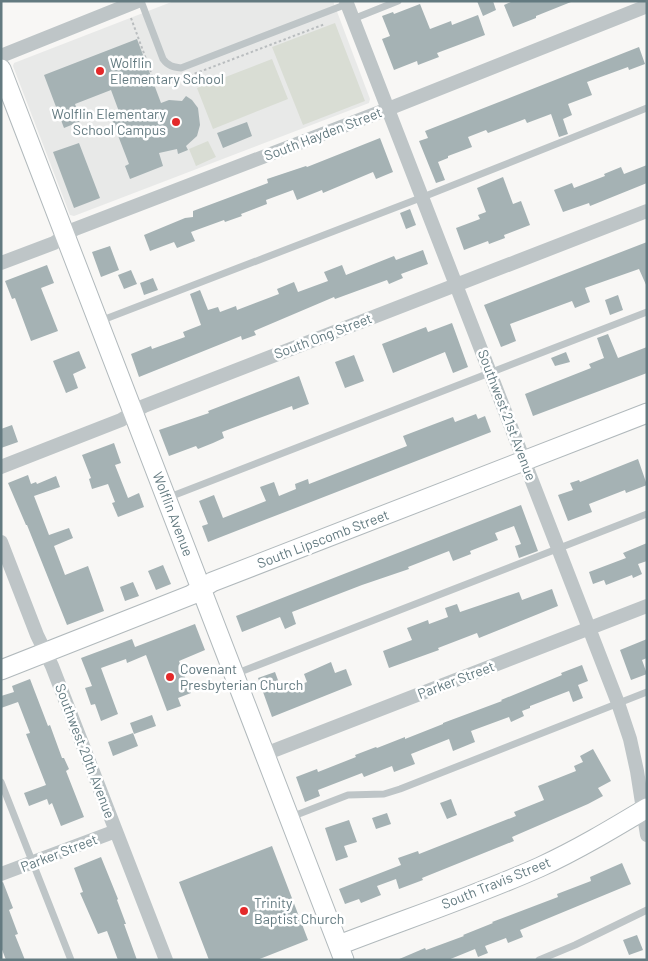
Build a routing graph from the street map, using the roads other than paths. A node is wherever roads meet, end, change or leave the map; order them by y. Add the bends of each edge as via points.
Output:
1 (140, 1) edge
2 (398, 1) edge
3 (347, 3) edge
4 (647, 6) edge
5 (353, 19) junction
6 (1, 56) edge
7 (1, 69) edge
8 (647, 108) edge
9 (388, 109) junction
10 (423, 197) junction
11 (647, 211) edge
12 (65, 235) junction
13 (1, 263) edge
14 (457, 284) junction
15 (647, 312) edge
16 (98, 322) junction
17 (491, 374) junction
18 (133, 412) junction
19 (647, 413) edge
20 (524, 461) junction
21 (1, 467) edge
22 (167, 498) junction
23 (647, 514) edge
24 (1, 542) edge
25 (558, 548) junction
26 (202, 589) junction
27 (647, 606) edge
28 (589, 628) junction
29 (46, 653) junction
30 (1, 670) edge
31 (234, 674) junction
32 (647, 692) edge
33 (618, 703) junction
34 (265, 754) junction
35 (1, 782) edge
36 (645, 809) edge
37 (289, 818) junction
38 (116, 831) junction
39 (647, 835) edge
40 (33, 862) junction
41 (1, 874) edge
42 (647, 910) edge
43 (342, 952) edge
44 (71, 960) edge
45 (166, 960) edge
46 (539, 960) edge

1 - 3 lane via 163,59 173,67 181,68
1 - 6 street
2 - 5 lane
3 - 5 street, Southwest 21st Avenue
4 - 9 street, South Hayden Street
5 - 9 street, Southwest 21st Avenue
7 - 12 main road, Wolflin Avenue
8 - 10 lane
9 - 10 street, Southwest 21st Avenue
9 - 12 street, South Hayden Street
10 - 14 street, Southwest 21st Avenue
10 - 16 lane
11 - 14 street, South Ong Street
12 - 13 street, South Hayden Street via 54,243
12 - 16 main road, Wolflin Avenue
14 - 17 street, Southwest 21st Avenue
14 - 18 street, South Ong Street
15 - 17 lane
16 - 18 main road, Wolflin Avenue
17 - 20 street, Southwest 21st Avenue
17 - 22 lane
18 - 21 street, South Ong Street via 122,420
18 - 22 main road, Wolflin Avenue
19 - 20 main road, South Lipscomb Street
20 - 25 street, Southwest 21st Avenue
20 - 26 main road, South Lipscomb Street
22 - 26 main road, Wolflin Avenue
23 - 25 lane
24 - 29 street, Southwest 20th Avenue
25 - 28 street, Southwest 21st Avenue
25 - 31 lane
26 - 29 main road, South Lipscomb Street
26 - 31 main road, Wolflin Avenue
27 - 28 street, Parker Street
28 - 33 street, Southwest 21st Avenue
28 - 34 street, Parker Street
29 - 30 main road, South Lipscomb Street
29 - 38 street, Southwest 20th Avenue
31 - 34 main road, Wolflin Avenue
32 - 33 lane
33 - 36 street, Southwest 21st Avenue via 630,739
33 - 37 lane via 400,789 384,794 348,795
34 - 37 main road, Wolflin Avenue
35 - 40 lane
36 - 39 street, Southwest 21st Avenue
36 - 43 main road, South Travis Street via 542,866
37 - 43 main road, Wolflin Avenue
38 - 40 street, Parker Street
38 - 45 street, Southwest 20th Avenue
40 - 41 street, Parker Street
40 - 44 lane
42 - 46 lane

